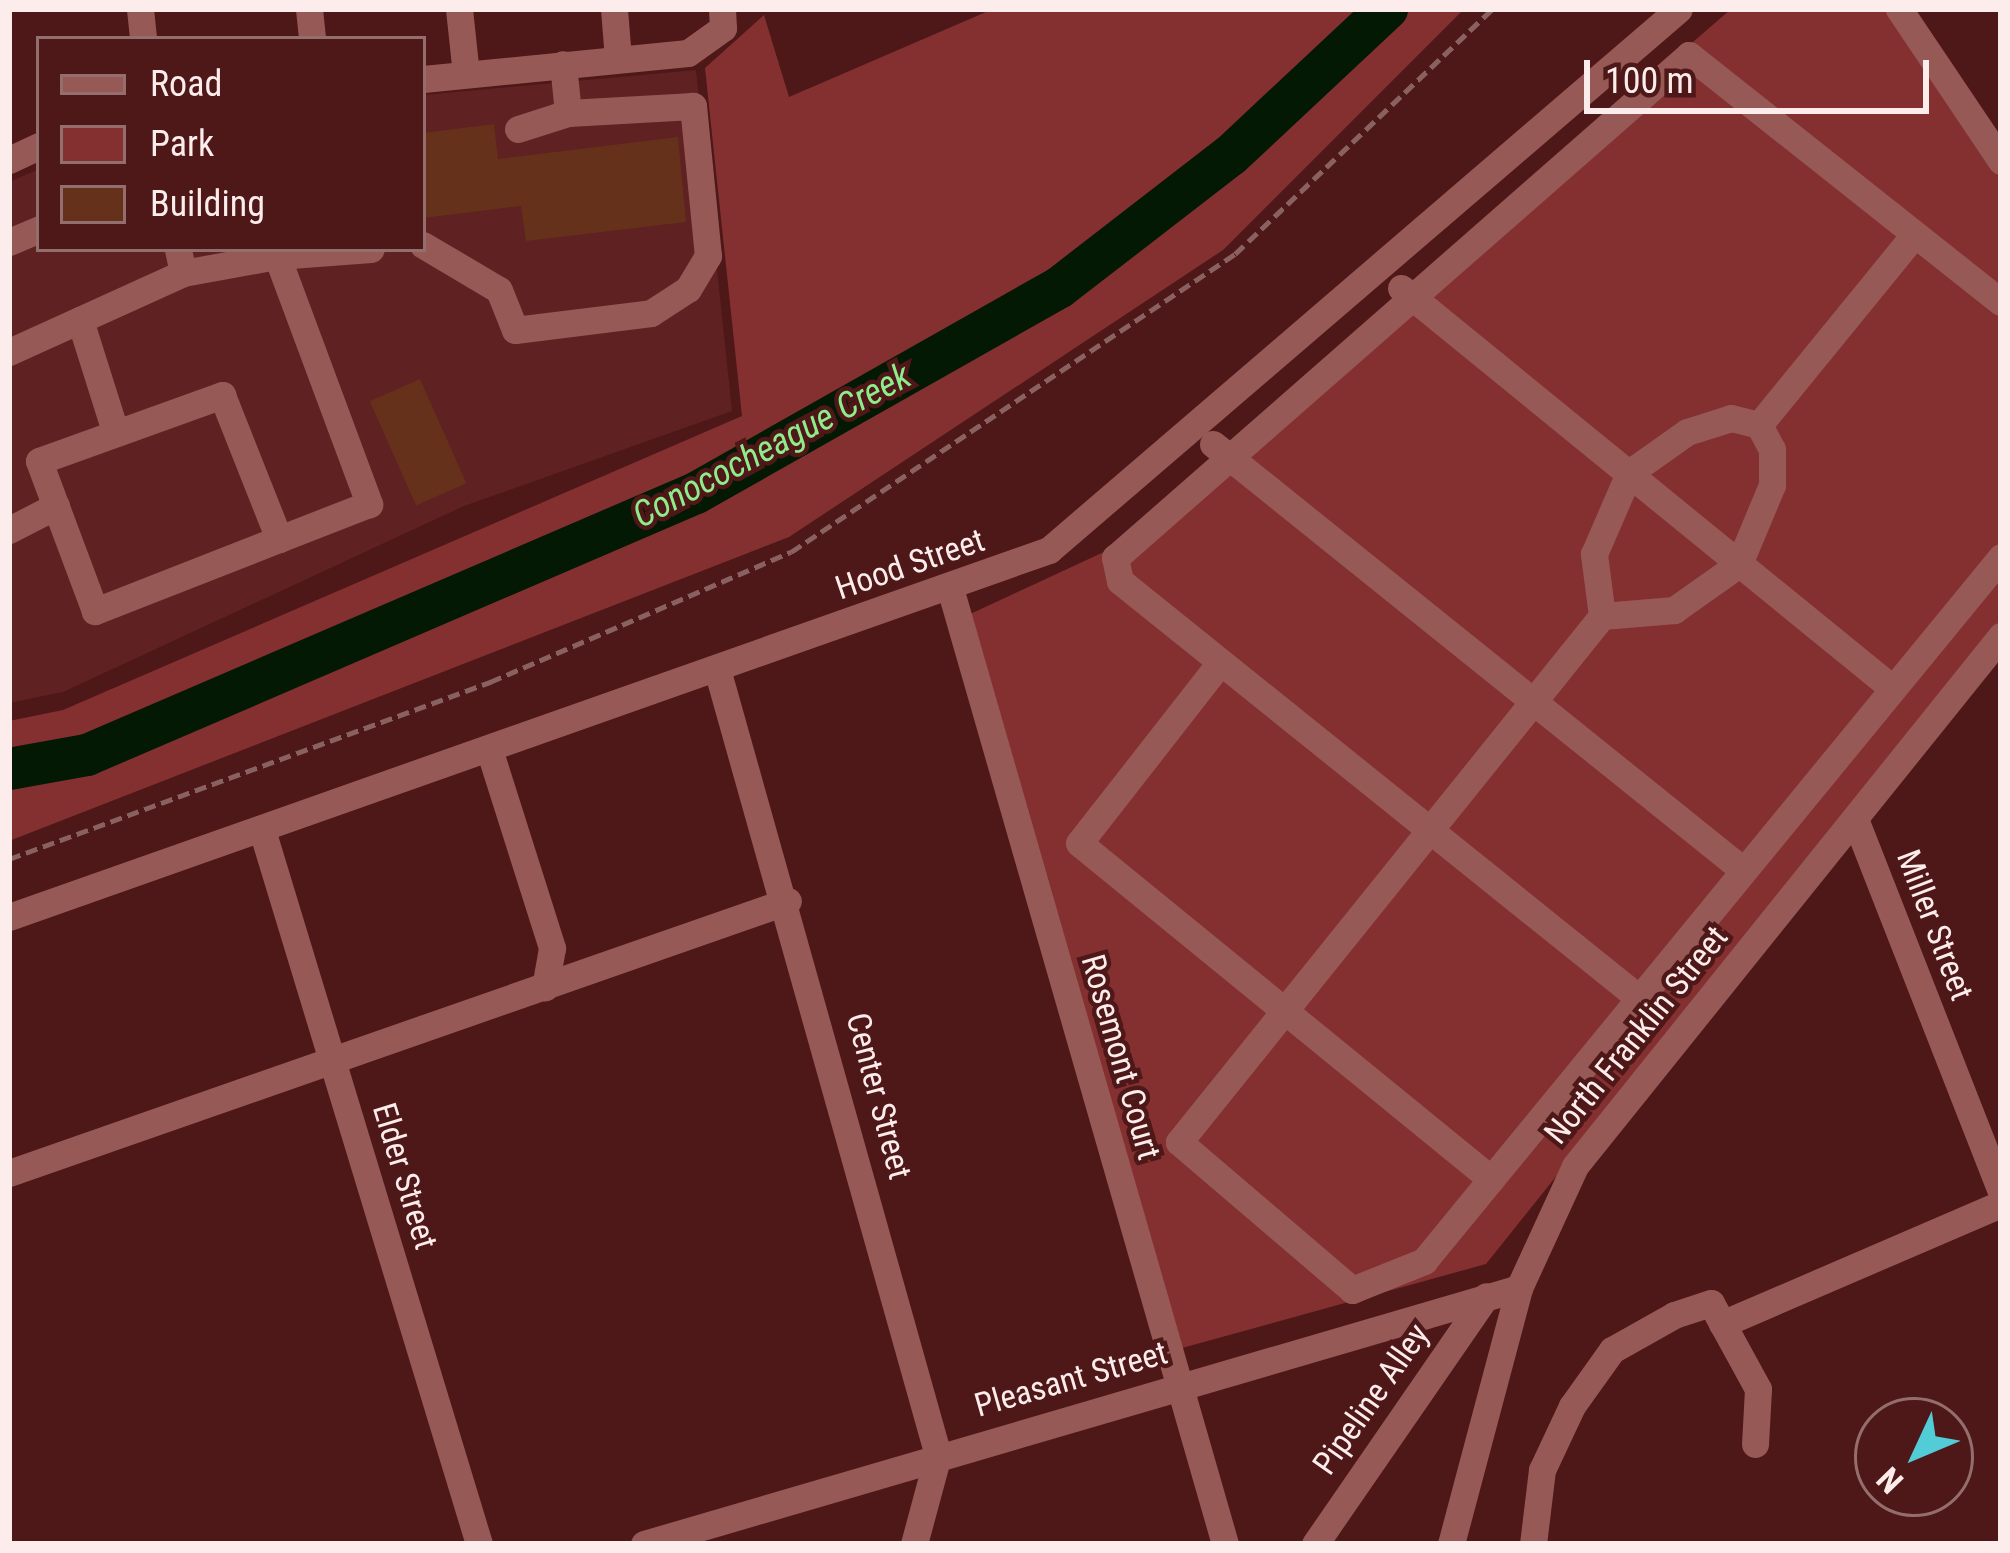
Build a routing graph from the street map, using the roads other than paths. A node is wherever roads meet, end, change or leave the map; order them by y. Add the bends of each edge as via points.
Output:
1 (459, 9) edge
2 (614, 9) edge
3 (1679, 9) edge
4 (1899, 9) edge
5 (723, 19) edge
6 (617, 59) junction
7 (562, 64) junction
8 (466, 74) junction
9 (426, 79) edge
10 (568, 113) junction
11 (518, 129) dead end
12 (2001, 160) edge
13 (1913, 235) junction
14 (426, 247) edge
15 (331, 252) edge
16 (277, 256) junction
17 (181, 261) edge
18 (1379, 270) junction
19 (1412, 296) junction
20 (2001, 302) edge
21 (80, 320) junction
22 (9, 352) edge
23 (1759, 425) junction
24 (1196, 430) junction
25 (116, 431) junction
26 (1224, 454) junction
27 (1629, 473) junction
28 (56, 506) junction
29 (9, 530) edge
30 (279, 539) junction
31 (2001, 557) edge
32 (1739, 564) junction
33 (950, 588) junction
34 (1601, 616) junction
35 (2000, 640) edge
36 (1220, 664) junction
37 (718, 670) junction
38 (1892, 688) junction
39 (1533, 703) junction
40 (489, 749) junction
41 (1855, 819) junction
42 (262, 830) junction
43 (1429, 831) junction
44 (1743, 870) junction
45 (788, 901) junction
46 (9, 917) edge
47 (545, 987) junction
48 (1639, 998) junction
49 (1282, 1005) junction
50 (333, 1062) junction
51 (9, 1173) edge
52 (1491, 1179) junction
53 (2001, 1192) edge
54 (2001, 1204) edge
55 (1519, 1288) junction
56 (1486, 1296) junction
57 (1722, 1324) junction
58 (1177, 1385) junction
59 (1755, 1444) dead end
60 (938, 1454) junction
61 (479, 1544) edge
62 (644, 1544) edge
63 (914, 1544) edge
64 (1225, 1544) edge
65 (1315, 1544) edge
66 (1451, 1544) edge
67 (1533, 1544) edge

1 - 8 street
2 - 6 street
3 - 18 street, Hood Street
4 - 12 street
5 - 6 street via 688,52
6 - 7 street
7 - 8 street
7 - 10 street
8 - 9 street
10 - 11 street
10 - 14 street via 693,106 708,256 688,290 651,313 515,330 499,290
13 - 19 street via 1689,55
13 - 20 street
13 - 23 street
15 - 16 street
16 - 17 street
16 - 30 street via 369,504
17 - 21 street
18 - 19 street
18 - 24 street, Hood Street
19 - 26 street
19 - 27 street
21 - 22 street
21 - 25 street
23 - 27 street via 1731,418 1688,432
23 - 32 street via 1772,485
24 - 26 street
24 - 33 street, Hood Street via 1049,550
25 - 28 street via 39,461
25 - 30 street via 222,395
26 - 36 street via 1113,568
26 - 39 street
27 - 32 street
27 - 34 street via 1594,554
28 - 29 street
28 - 30 street via 95,611
31 - 38 street
32 - 34 street via 1674,610
32 - 38 street
33 - 37 street, Hood Street
33 - 58 street, Rosemont Court
34 - 39 street
35 - 41 street, North Franklin Street
36 - 43 street
36 - 49 street via 1079,844
37 - 40 street, Hood Street
37 - 45 street, Center Street
38 - 44 street
39 - 43 street
39 - 44 street
40 - 42 street, Hood Street
40 - 47 street via 552,949
41 - 53 street, Miller Street
41 - 55 street, North Franklin Street via 1575,1166
42 - 46 street, Hood Street
42 - 50 street, Elder Street
43 - 48 street
43 - 49 street
44 - 48 street
45 - 47 street
45 - 60 street, Center Street
47 - 50 street
48 - 52 street
49 - 52 street
49 - 52 street via 1179,1142 1352,1290 1424,1261
50 - 51 street
50 - 61 street, Elder Street
54 - 57 street
55 - 56 street, Pleasant Street
55 - 66 street, North Franklin Street
56 - 58 street, Pleasant Street
56 - 65 street, Pipeline Alley
57 - 59 street via 1758,1389
57 - 67 street via 1711,1303 1612,1350 1542,1470
58 - 60 street, Pleasant Street
58 - 64 street, Rosemont Court
60 - 62 street, Pleasant Street
60 - 63 street

